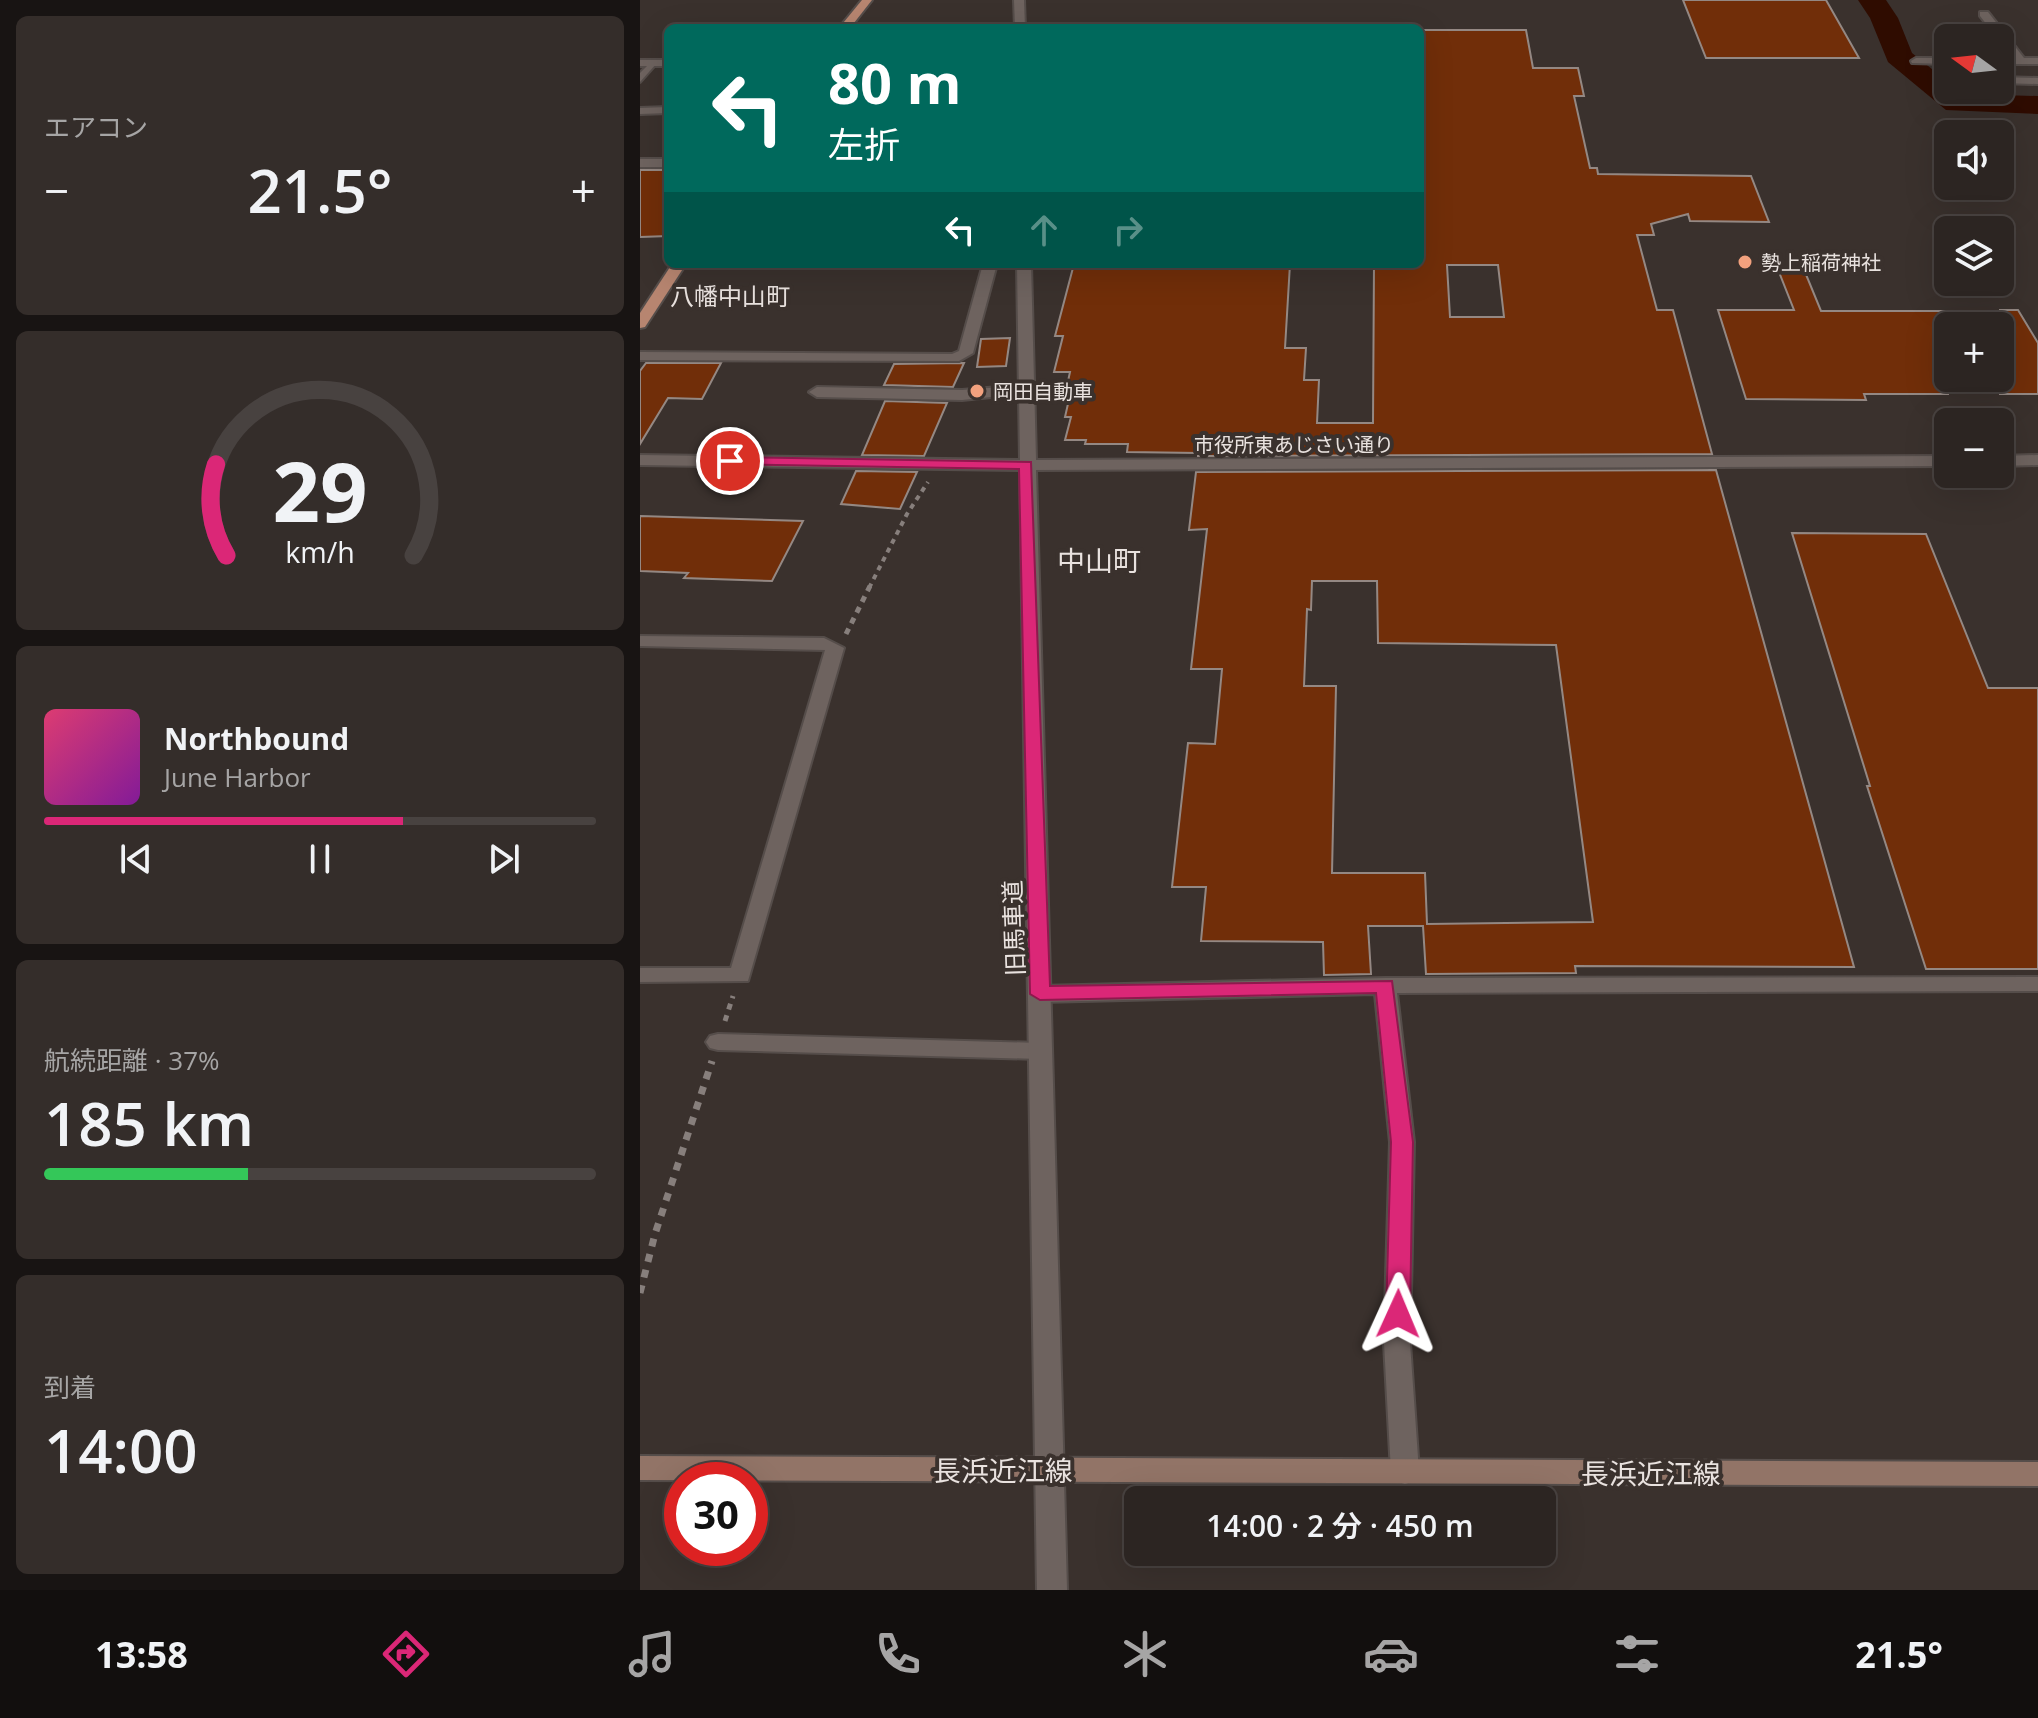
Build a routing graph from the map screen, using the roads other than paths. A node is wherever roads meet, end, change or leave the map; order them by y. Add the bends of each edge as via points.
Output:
1 (867, 0) edge
2 (1019, 0) edge
3 (1984, 14) dead end
4 (847, 24) edge
5 (1020, 24) edge
6 (1916, 61) dead end
7 (1934, 61) edge
8 (2014, 61) edge
9 (2021, 61) junction
10 (2038, 61) edge
11 (640, 63) edge
12 (653, 63) junction
13 (664, 63) edge
14 (640, 79) edge
15 (2014, 80) edge
16 (2038, 81) edge
17 (664, 110) edge
18 (640, 111) edge
19 (640, 163) edge
20 (664, 163) edge
21 (676, 268) edge
22 (989, 268) edge
23 (1024, 268) edge
24 (640, 324) edge
25 (640, 356) edge
26 (1026, 390) junction
27 (817, 392) dead end
28 (640, 460) edge
29 (2038, 460) edge
30 (1934, 461) edge
31 (2014, 461) edge
32 (1026, 465) junction
33 (640, 641) edge
34 (640, 975) edge
35 (2038, 984) edge
36 (1385, 986) junction
37 (1040, 994) junction
38 (718, 1042) road end
39 (1039, 1051) junction
40 (640, 1468) edge
41 (1050, 1470) junction
42 (1405, 1472) junction
43 (2038, 1474) edge
44 (1052, 1590) edge

1 - 4 main road
2 - 5 street
3 - 9 street
6 - 7 street
8 - 9 street
9 - 10 street
11 - 12 street
12 - 13 street
12 - 14 lane
15 - 16 street
17 - 18 lane
19 - 20 street
21 - 24 main road
22 - 25 street via 966,353 954,358
23 - 26 street, 旧馬車道
26 - 27 street via 962,395
26 - 32 street, 旧馬車道
28 - 32 street, 市役所東あじさい通り
29 - 31 street
30 - 32 street, 市役所東あじさい通り
32 - 37 street, 旧馬車道
33 - 34 street via 824,643 835,648 740,976
35 - 36 street
36 - 37 street
36 - 42 street via 1402,1142 1397,1343
37 - 39 street, 旧馬車道
38 - 39 street
39 - 41 street, 旧馬車道
40 - 41 main road, 長浜近江線
41 - 42 main road, 長浜近江線
41 - 44 street, 旧馬車道
42 - 43 main road, 長浜近江線

